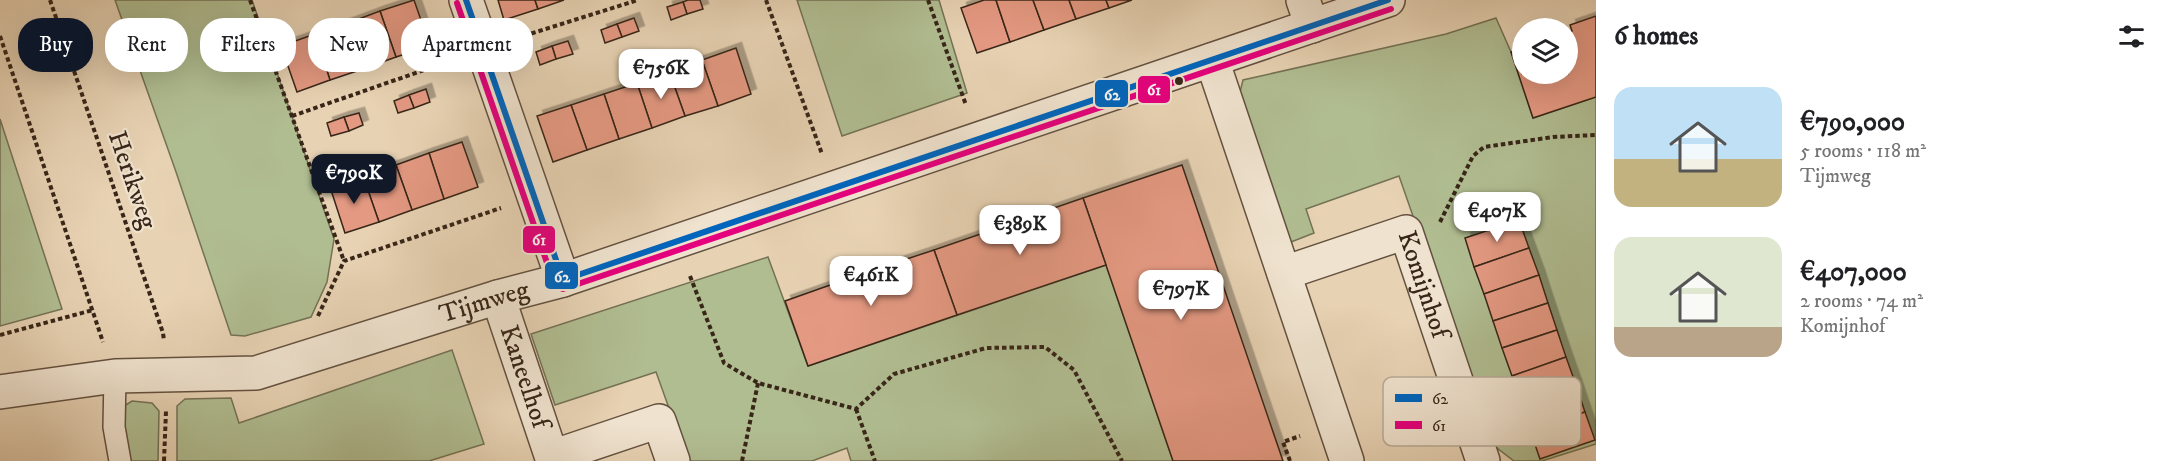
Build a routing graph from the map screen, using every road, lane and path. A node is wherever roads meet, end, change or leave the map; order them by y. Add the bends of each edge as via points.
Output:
1 (50, 0) edge
2 (250, 0) edge
3 (466, 0) edge
4 (766, 0) edge
5 (928, 0) edge
6 (1388, 0) edge
7 (1308, 13) edge
8 (0, 36) edge
9 (1212, 60) junction
10 (1596, 135) edge
11 (978, 139) junction
12 (835, 188) junction
13 (533, 197) junction
14 (1406, 232) junction
15 (677, 241) junction
16 (344, 261) junction
17 (1284, 273) junction
18 (564, 280) junction
19 (498, 297) junction
20 (0, 335) edge
21 (296, 362) junction
22 (167, 375) junction
23 (115, 376) junction
24 (1455, 377) edge
25 (758, 383) junction
26 (0, 392) edge
27 (856, 409) junction
28 (1478, 446) edge
29 (553, 459) edge
30 (120, 461) edge
31 (164, 461) edge
32 (673, 461) edge
33 (742, 461) edge
34 (875, 461) edge
35 (1122, 461) edge
36 (1347, 461) edge
37 (1483, 461) edge

1 - 22 path, Herikweg via 163,333
2 - 16 path
3 - 13 street
4 - 12 path
5 - 11 path
6 - 7 street, Tijmweg
7 - 9 street, Tijmweg
8 - 20 path via 93,310
9 - 11 street, Tijmweg
9 - 17 street
10 - 14 path via 1484,147 1473,156 1438,225
11 - 12 street, Tijmweg
12 - 15 street, Tijmweg
13 - 16 path
13 - 18 street
14 - 17 street, Komijnhof
14 - 24 street, Komijnhof
15 - 18 street, Tijmweg
15 - 25 path via 724,363
16 - 21 path
17 - 36 street
18 - 19 street, Tijmweg
19 - 21 street, Tijmweg
19 - 29 street, Kaneelhof
21 - 22 street, Tijmweg via 256,373
22 - 23 street, Tijmweg
22 - 31 path, Herikweg
23 - 26 street, Tijmweg
23 - 30 lane via 114,428
25 - 27 path
25 - 33 path
27 - 34 path
27 - 35 path via 894,374 986,348 1045,347 1074,370
28 - 37 street, Komijnhof
29 - 32 street, Kaneelhof via 659,421

